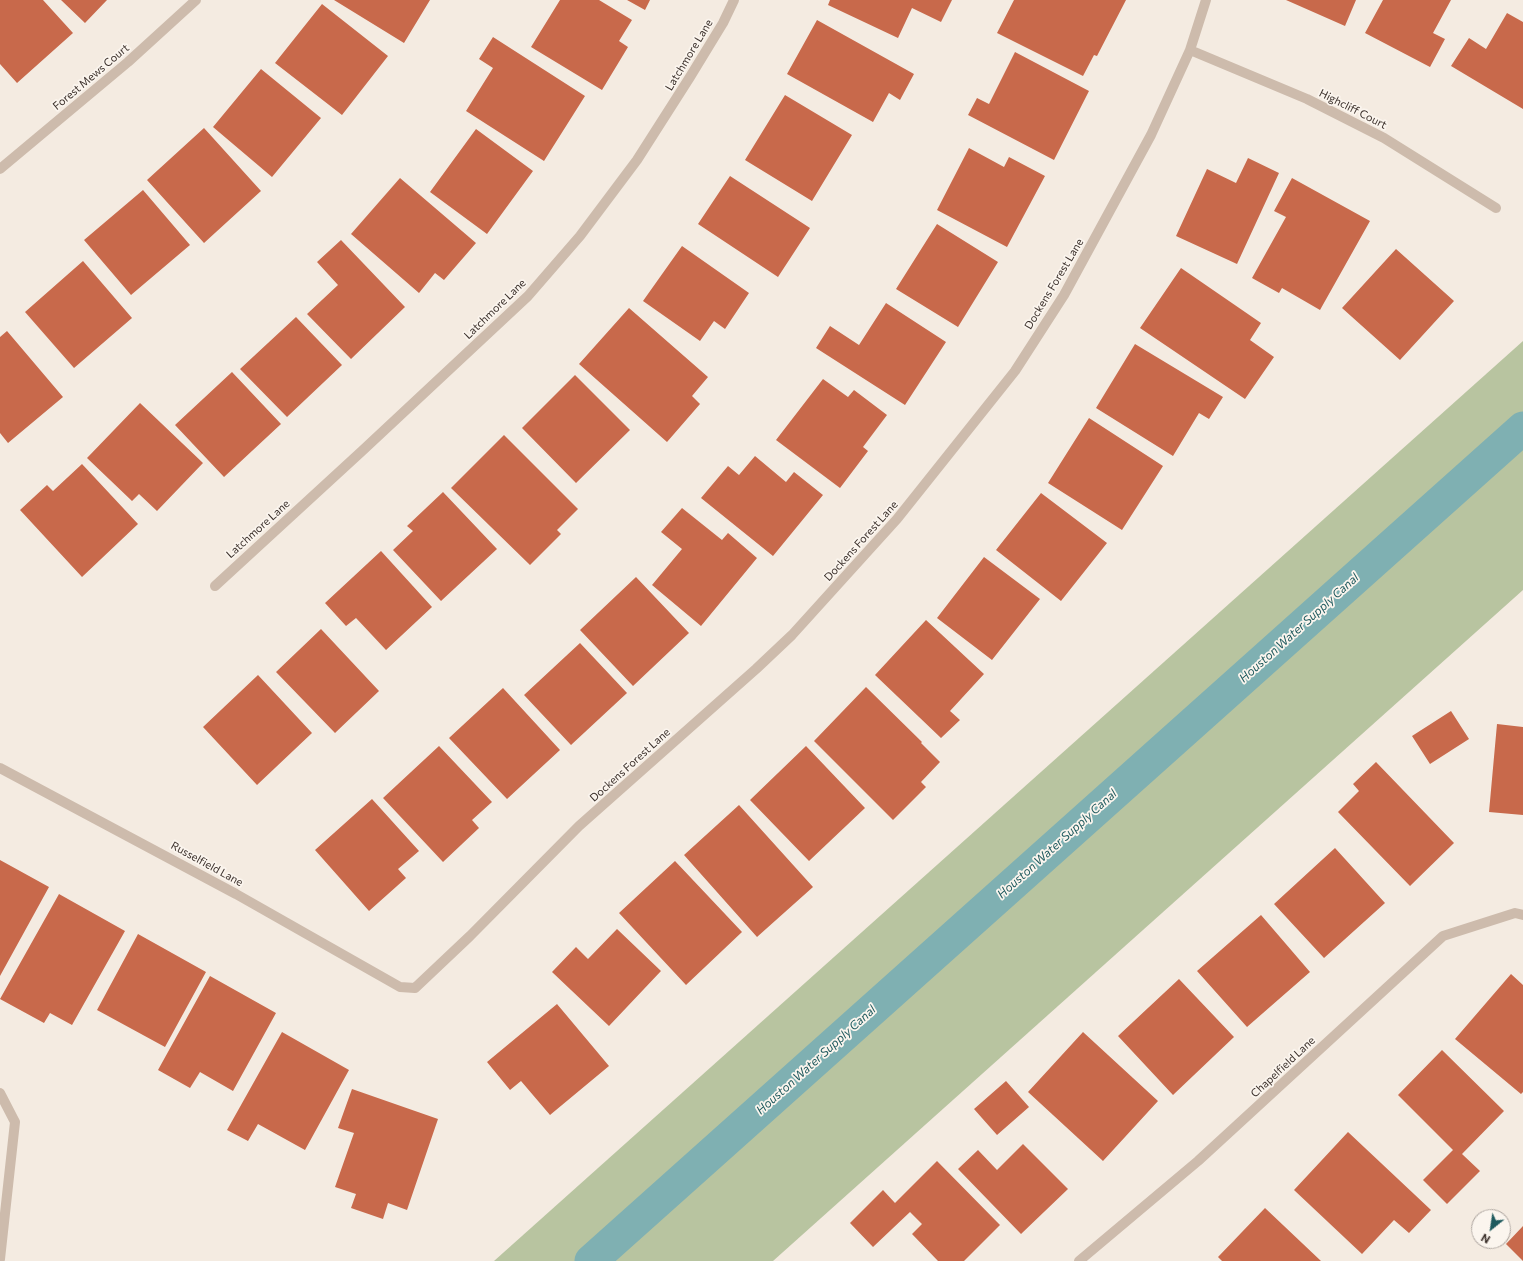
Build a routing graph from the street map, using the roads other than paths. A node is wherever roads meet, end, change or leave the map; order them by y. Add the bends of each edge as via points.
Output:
1 (196, 0) edge
2 (734, 0) edge
3 (1206, 0) edge
4 (1190, 50) junction
5 (0, 169) edge
6 (1496, 208) dead end
7 (215, 586) dead end
8 (0, 768) edge
9 (1519, 914) edge
10 (400, 988) joint
11 (0, 1094) edge
12 (0, 1259) edge
13 (1080, 1261) edge

1 - 5 street, Forest Mews Court via 128,62
2 - 7 street, Latchmore Lane via 690,78 637,160 580,236 528,296
3 - 4 street, Dockens Forest Lane
4 - 6 street, Highcliff Court via 1307,99 1384,138
4 - 10 street, Dockens Forest Lane via 1151,135 1064,295 1015,371 898,519 792,635 756,669 579,826 415,988
8 - 10 street, Russelfield Lane via 236,894
9 - 13 street, Chapelfield Lane via 1444,936 1198,1161
11 - 12 street via 16,1122

